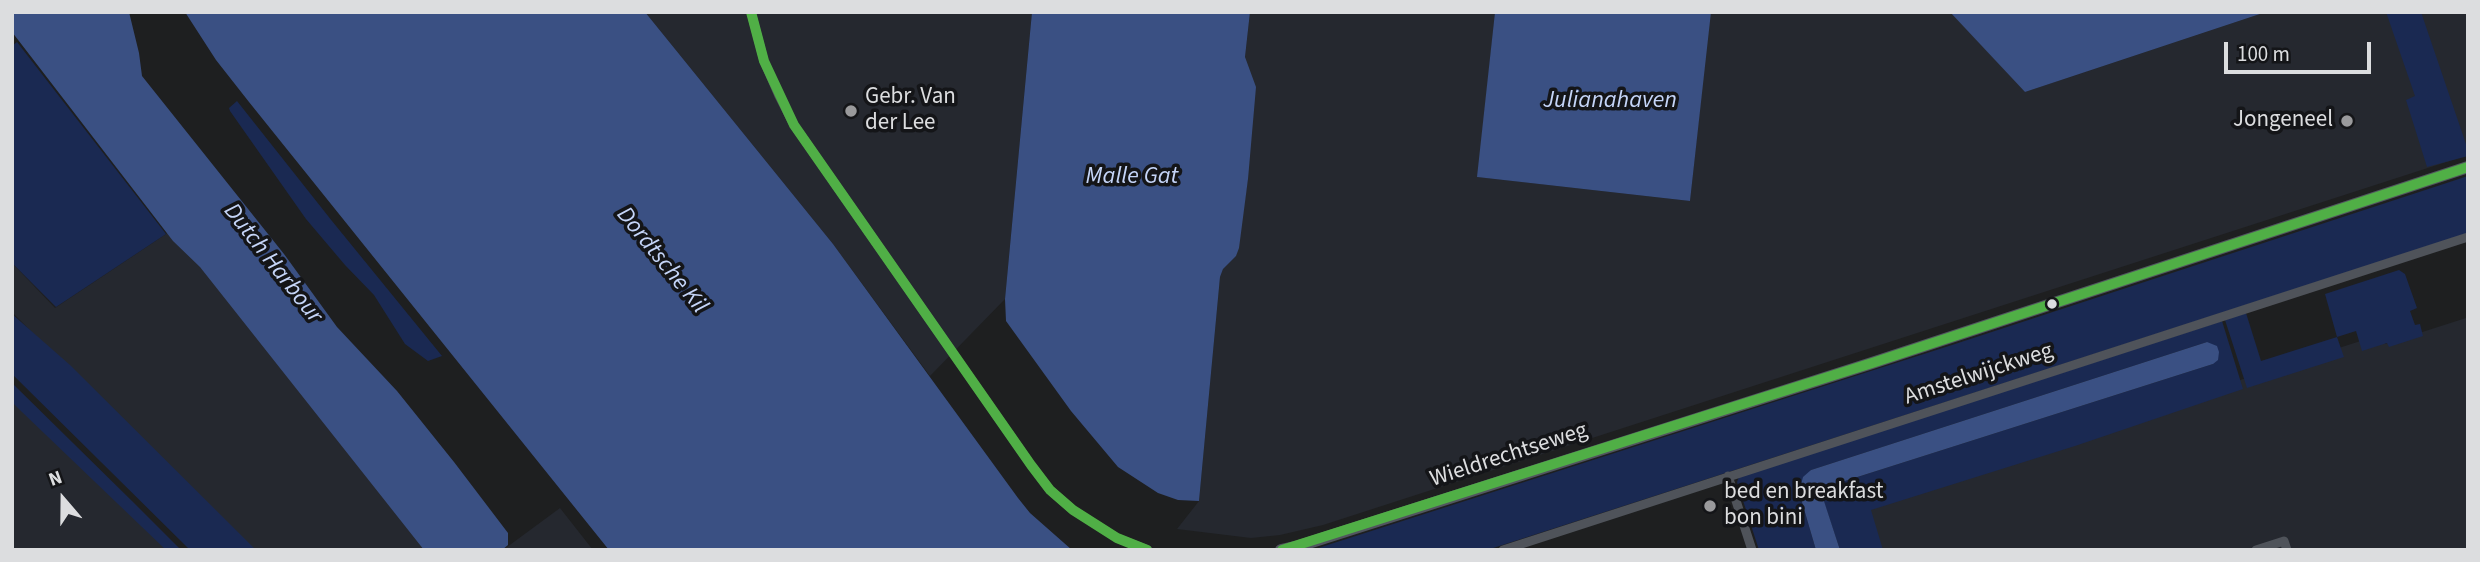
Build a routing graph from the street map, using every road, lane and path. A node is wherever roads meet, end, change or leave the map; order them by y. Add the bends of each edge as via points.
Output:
1 (751, 12) edge
2 (2468, 167) edge
3 (2468, 237) edge
4 (1728, 476) junction
5 (2285, 545) edge
6 (1148, 550) edge
7 (1281, 550) edge
8 (1503, 550) edge
9 (1752, 550) edge
10 (2256, 550) edge

1 - 6 street via 764,61 794,125 1031,466 1073,510 1117,538
2 - 7 street, Wieldrechtseweg via 1801,386
3 - 4 street, Amstelwijckweg
4 - 8 street, Amstelwijckweg
4 - 9 street
5 - 10 street

